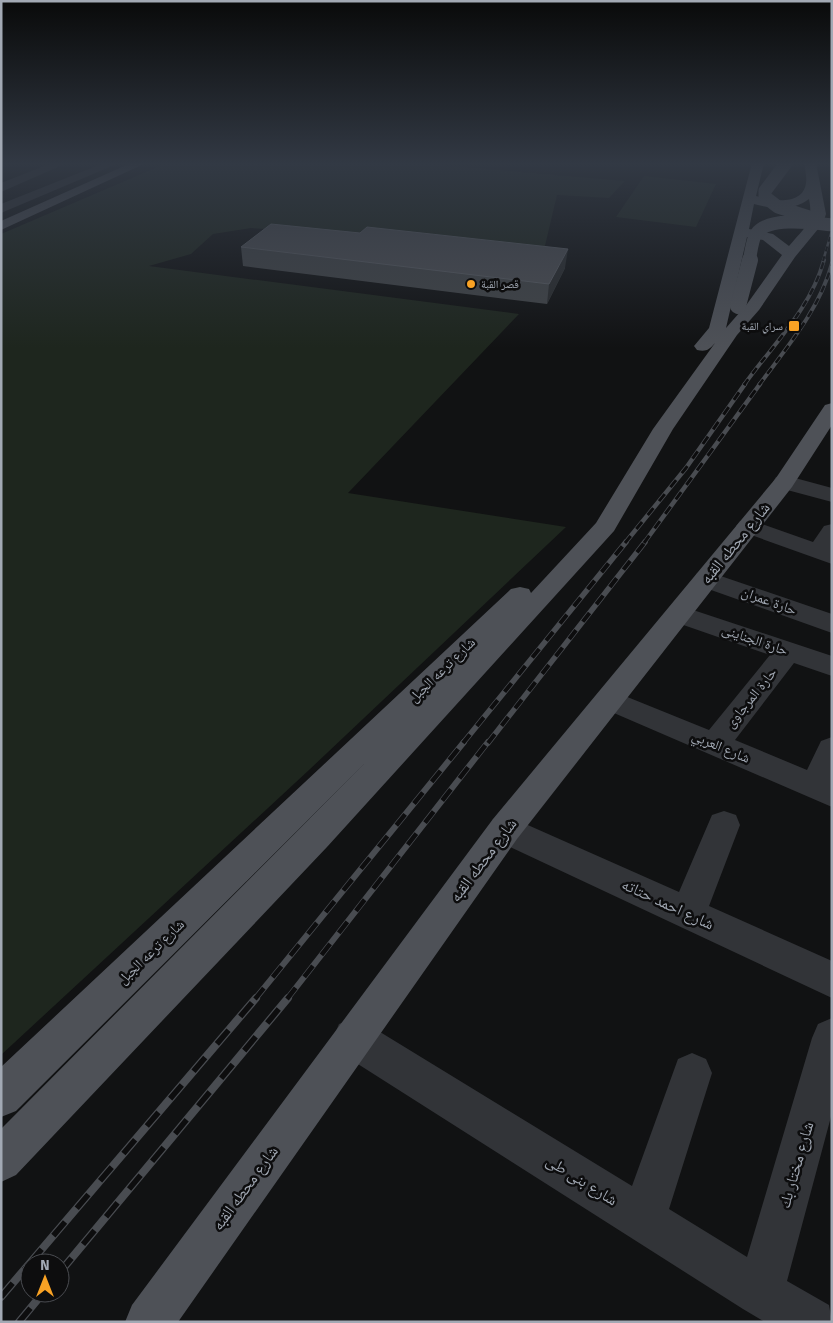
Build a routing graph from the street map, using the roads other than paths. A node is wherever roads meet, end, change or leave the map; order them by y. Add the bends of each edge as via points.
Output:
1 (744, 225) edge
2 (774, 225) edge
3 (813, 225) edge
4 (742, 234) junction
5 (790, 254) junction
6 (735, 319) junction
7 (829, 418) edge
8 (784, 482) junction
9 (832, 495) edge
10 (748, 526) junction
11 (832, 531) edge
12 (826, 555) edge
13 (706, 579) junction
14 (678, 614) junction
15 (832, 624) edge
16 (788, 652) junction
17 (832, 666) edge
18 (610, 700) junction
19 (714, 744) junction
20 (832, 749) edge
21 (823, 791) edge
22 (724, 825) dead end
23 (505, 829) junction
24 (688, 913) junction
25 (832, 980) edge
26 (352, 1038) junction
27 (832, 1038) edge
28 (692, 1073) dead end
29 (1, 1096) edge
30 (1, 1160) edge
31 (643, 1219) junction
32 (760, 1292) junction
33 (149, 1322) edge
34 (812, 1322) edge

1 - 4 main road, شارع ترعه الجبل
2 - 6 main road, bridge via 756,234
3 - 5 main road, شارع ترعه الجبل
4 - 5 main road via 770,237
4 - 29 main road, شارع ترعه الجبل via 717,330 646,424 596,511 566,550
5 - 6 main road, شارع ترعه الجبل via 753,307
6 - 30 main road, شارع ترعه الجبل via 663,429 606,526 583,553 315,837
7 - 8 main road, شارع محطه القبه
8 - 9 street
8 - 10 main road, شارع محطه القبه
10 - 12 street
10 - 13 main road, شارع محطه القبه
11 - 12 street
13 - 14 main road, شارع محطه القبه
13 - 15 street, حارة عمران
14 - 16 street, حارة الجناينى
14 - 18 main road, شارع محطه القبه
16 - 17 street, حارة الجناينى
16 - 19 street, حارة المرجاوى
18 - 19 street, شارع العربي
18 - 23 main road, شارع محطه القبه
19 - 21 street, شارع العربي
20 - 21 street
22 - 24 street
23 - 24 street, شارع احمد حتاته
23 - 26 main road, شارع محطه القبه
24 - 25 street, شارع احمد حتاته
26 - 31 street, شارع بنى طى
26 - 33 main road, شارع محطه القبه
27 - 32 street, شارع مختار بك
28 - 31 street
31 - 32 street, شارع بنى طى
32 - 34 street, شارع بنى طى

